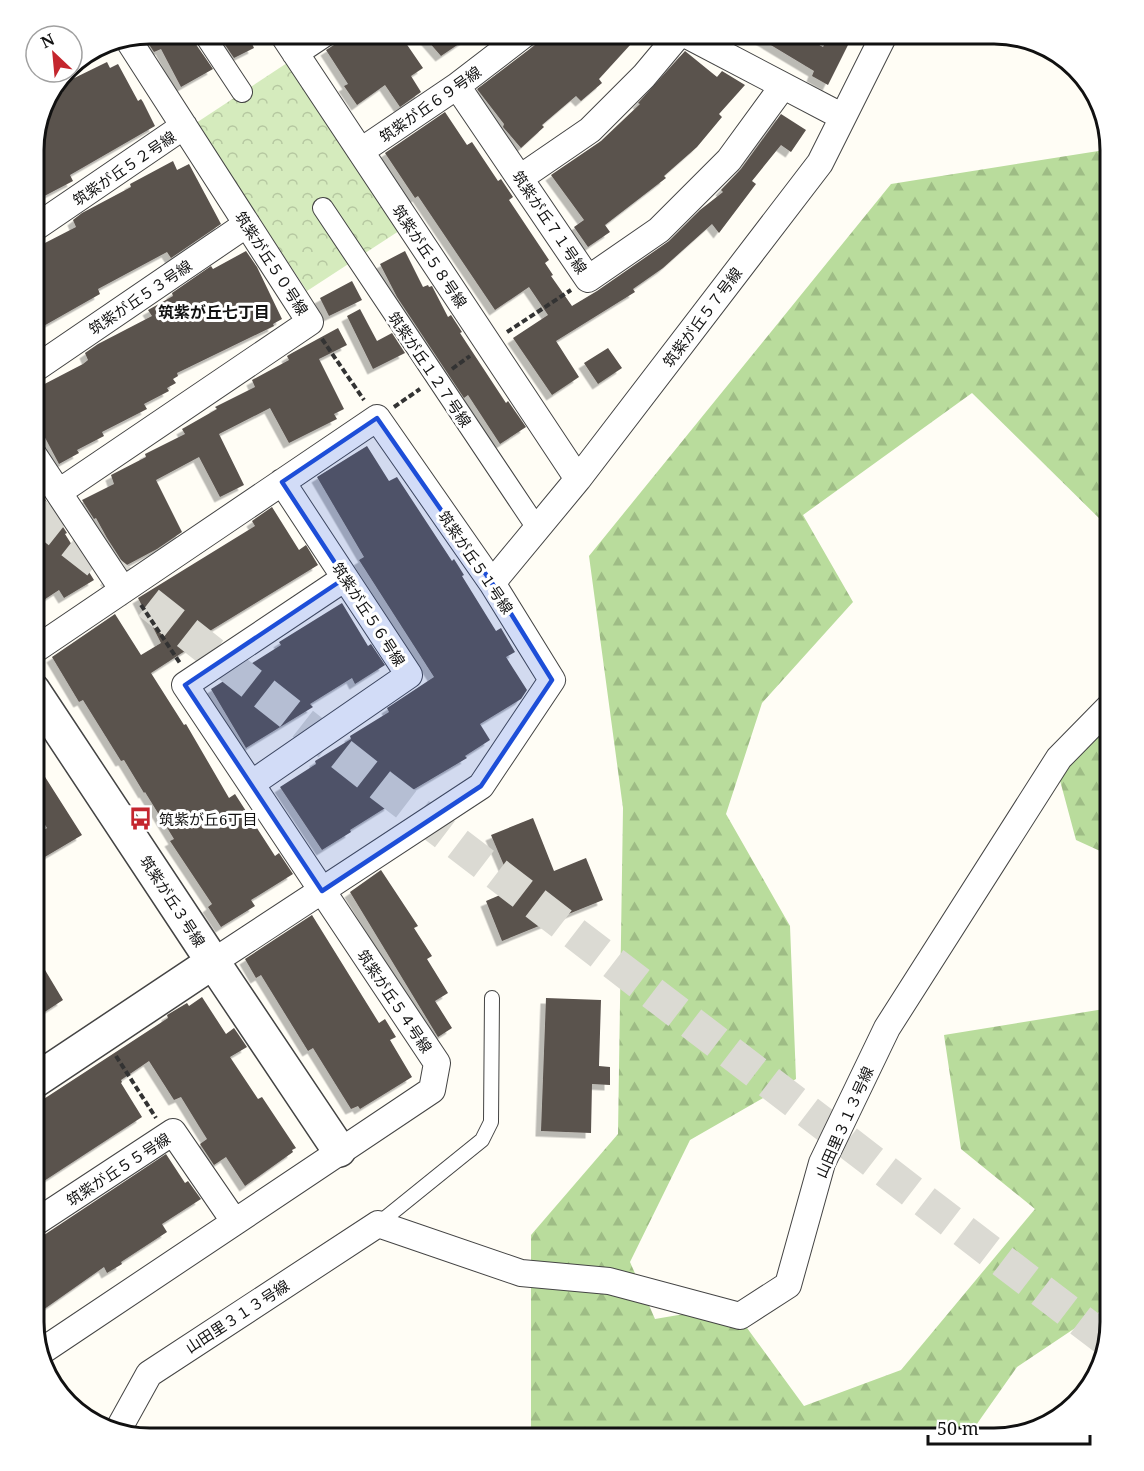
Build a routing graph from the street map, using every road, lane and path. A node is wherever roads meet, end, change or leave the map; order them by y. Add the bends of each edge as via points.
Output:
1 (210, 44) edge
2 (290, 44) edge
3 (512, 44) edge
4 (672, 44) edge
5 (703, 44) edge
6 (880, 44) edge
7 (132, 45) edge
8 (457, 86) junction
9 (783, 86) junction
10 (242, 92) dead end
11 (843, 117) junction
12 (184, 126) junction
13 (361, 151) junction
14 (520, 178) junction
15 (323, 208) dead end
16 (44, 221) edge
17 (247, 224) junction
18 (310, 322) junction
19 (44, 362) edge
20 (377, 418) junction
21 (44, 470) edge
22 (578, 479) junction
23 (282, 482) junction
24 (59, 492) junction
25 (537, 528) junction
26 (345, 578) junction
27 (492, 583) junction
28 (126, 588) junction
29 (44, 644) edge
30 (191, 681) junction
31 (44, 707) edge
32 (1100, 716) edge
33 (251, 784) junction
34 (321, 891) junction
35 (213, 962) junction
36 (492, 998) dead end
37 (102, 1036) junction
38 (44, 1075) edge
39 (168, 1135) junction
40 (339, 1150) junction
41 (44, 1217) edge
42 (234, 1221) junction
43 (378, 1224) junction
44 (47, 1348) edge
45 (121, 1424) edge

1 - 10 street
2 - 13 street, 筑紫が丘５８号線
3 - 8 street, 筑紫が丘６９号線
4 - 14 street via 590,130
5 - 9 street
6 - 11 street, 筑紫が丘５７号線
7 - 12 street, 筑紫が丘５０号線
8 - 13 street, 筑紫が丘６９号線
8 - 14 street, 筑紫が丘７１号線
9 - 11 street
9 - 14 street, 筑紫が丘７１号線 via 729,160 659,230 581,284
11 - 22 street, 筑紫が丘５７号線 via 820,163
12 - 16 street, 筑紫が丘５２号線
12 - 17 street, 筑紫が丘５０号線
13 - 22 street, 筑紫が丘５８号線
15 - 25 street, 筑紫が丘１２７号線
17 - 18 street, 筑紫が丘５０号線
17 - 19 street, 筑紫が丘５３号線
18 - 20 path
18 - 24 street, 筑紫が丘５０号線
20 - 23 street
20 - 27 street, 筑紫が丘５１号線
21 - 24 street
22 - 25 street, 筑紫が丘５７号線
23 - 26 street, 筑紫が丘５６号線
23 - 28 street
24 - 28 street
25 - 27 street, 筑紫が丘５７号線
26 - 30 street
26 - 33 street, 筑紫が丘５６号線 via 409,675
27 - 34 street, 筑紫が丘５１号線 via 552,680 481,786
28 - 29 street
28 - 30 path
30 - 33 street, 筑紫が丘５４号線 via 185,685
31 - 35 street, 筑紫が丘３号線
32 - 43 street, 山田里３１３号線 via 1059,758 887,1028 822,1163 788,1285 740,1316 609,1281 521,1273
33 - 34 street, 筑紫が丘５４号線
34 - 35 street, 筑紫が丘５１号線
34 - 40 street, 筑紫が丘５４号線 via 437,1063 432,1090
35 - 37 street, 筑紫が丘３号線
35 - 40 street, 筑紫が丘３号線
36 - 43 lane, 山田里３１３号線 via 491,1122 482,1140
37 - 38 street, 筑紫が丘３号線
37 - 39 path
39 - 41 street, 筑紫が丘５５号線
39 - 42 street, 筑紫が丘５５号線 via 173,1132
40 - 42 street, 筑紫が丘５４号線
42 - 44 street, 筑紫が丘５４号線
43 - 45 street, 山田里３１３号線 via 148,1374

